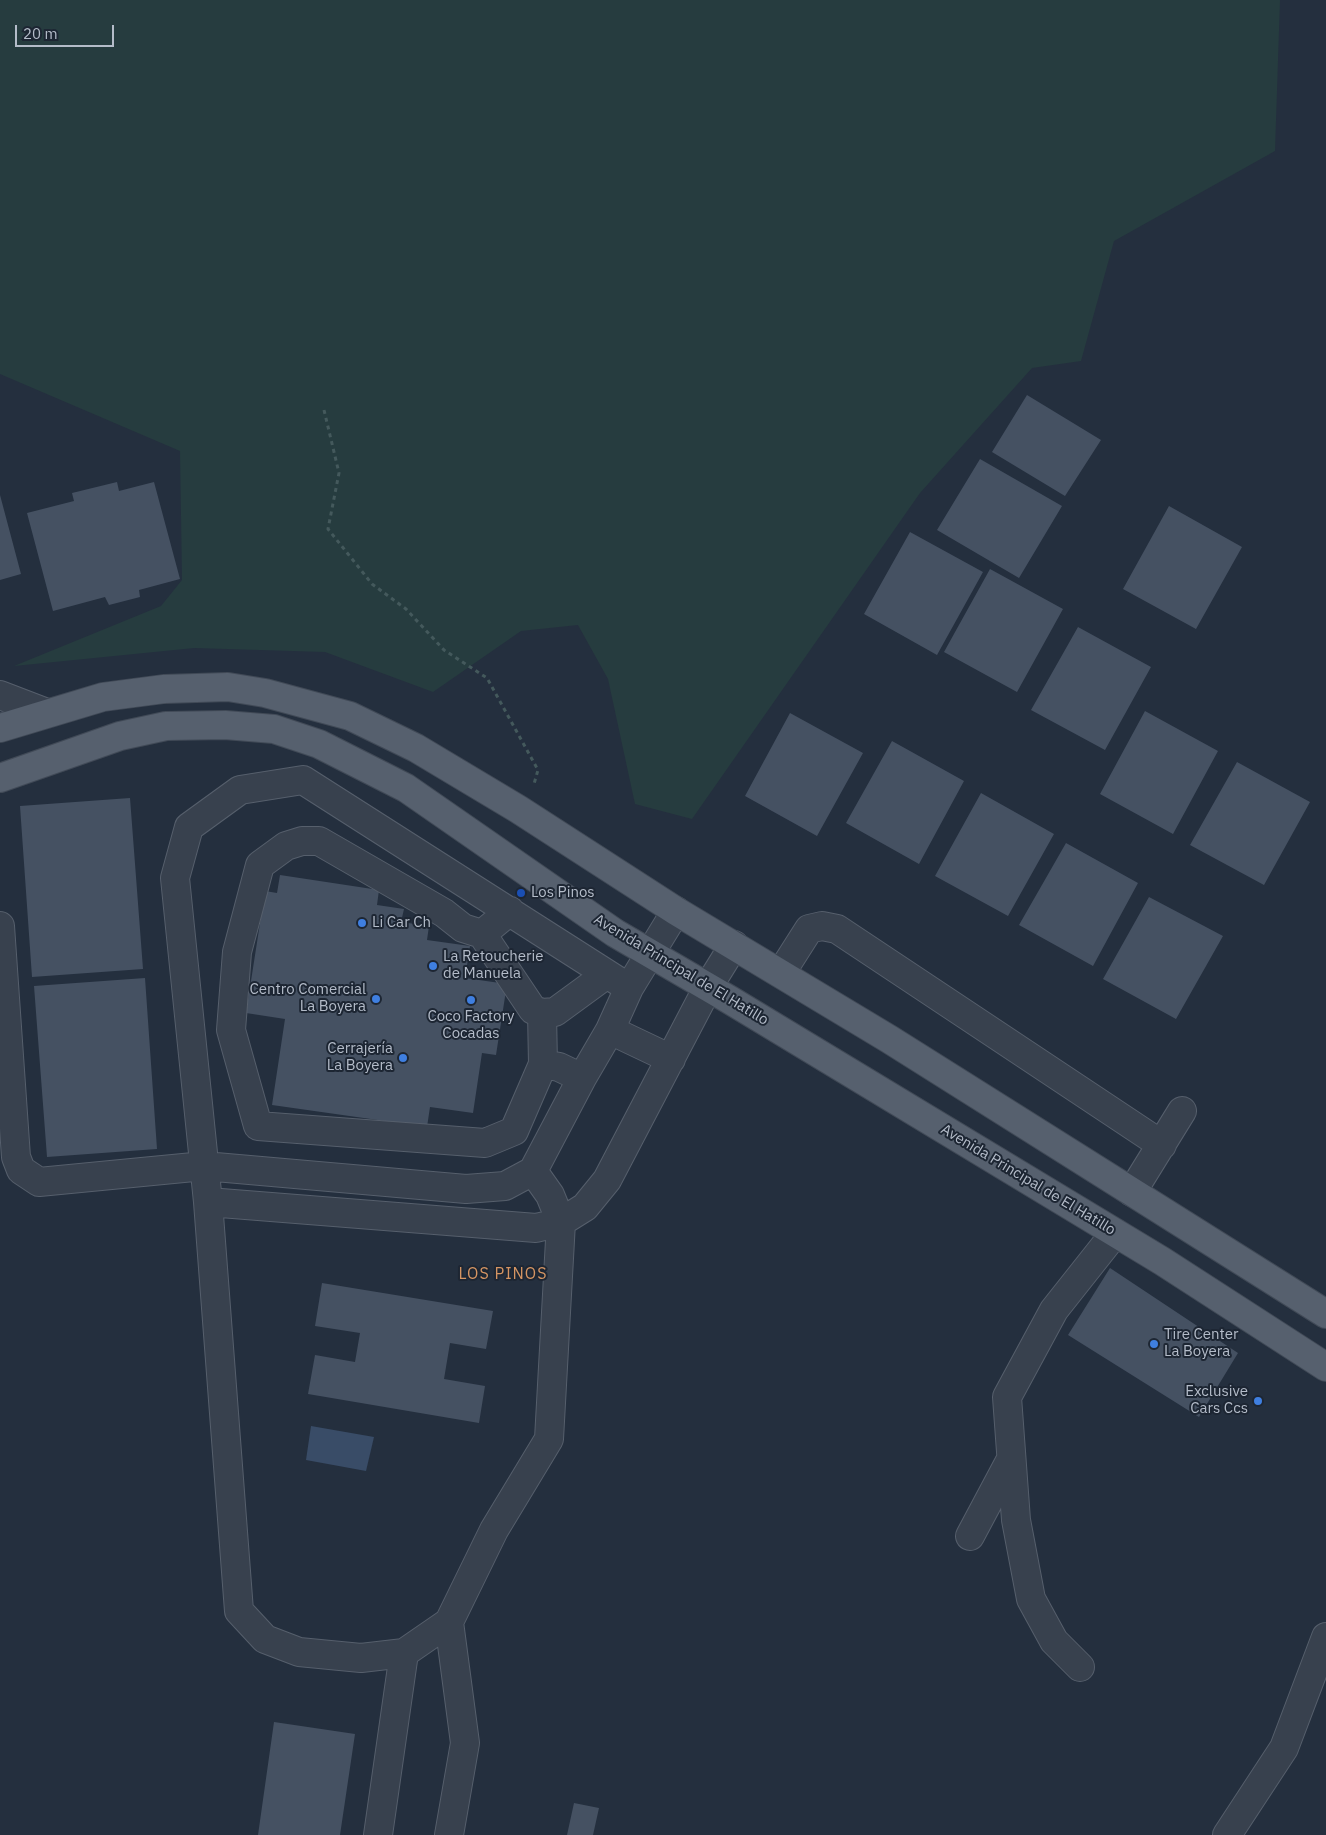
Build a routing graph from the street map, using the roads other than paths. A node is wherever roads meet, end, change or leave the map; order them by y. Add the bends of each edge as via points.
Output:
1 (0, 695) edge
2 (47, 712) junction
3 (0, 728) edge
4 (0, 778) edge
5 (510, 911) junction
6 (676, 911) junction
7 (0, 926) edge
8 (482, 934) junction
9 (734, 944) junction
10 (650, 953) junction
11 (607, 974) junction
12 (781, 974) junction
13 (708, 987) junction
14 (629, 988) junction
15 (542, 1013) junction
16 (231, 1030) junction
17 (610, 1030) junction
18 (191, 1032) junction
19 (671, 1059) junction
20 (544, 1064) junction
21 (582, 1078) junction
22 (1182, 1110) dead end
23 (1162, 1146) junction
24 (204, 1166) junction
25 (533, 1171) junction
26 (1132, 1192) junction
27 (208, 1202) junction
28 (561, 1222) junction
29 (1115, 1233) junction
30 (1326, 1314) edge
31 (1326, 1367) edge
32 (1011, 1459) junction
33 (970, 1536) dead end
34 (449, 1622) junction
35 (1326, 1637) edge
36 (404, 1653) junction
37 (1080, 1667) dead end
38 (378, 1835) edge
39 (449, 1835) edge
40 (1227, 1835) edge

1 - 2 street
2 - 3 main road
2 - 6 main road via 103,697 164,688 228,687 265,693 350,716 416,748
4 - 10 main road, Avenida Principal de El Hatillo via 120,736 166,726 225,724 274,730 319,744 406,788 615,933
5 - 8 street
5 - 11 street
5 - 18 street via 303,780 240,790 189,827 176,878
6 - 9 main road
6 - 10 street
7 - 24 street via 13,1125 16,1157 22,1170 39,1182
8 - 15 street via 533,1010
8 - 16 street via 463,928 319,841 302,841 286,846 260,865 237,952
9 - 12 main road
9 - 13 street
10 - 13 main road, Avenida Principal de El Hatillo
10 - 14 street
11 - 14 street
11 - 15 street via 555,1012
12 - 23 street via 809,929 822,926 838,929
12 - 26 main road
13 - 19 street
13 - 29 main road, Avenida Principal de El Hatillo
14 - 17 street
15 - 20 street
16 - 18 street via 224,1036
16 - 20 street via 258,1126 485,1143 514,1131
17 - 19 street
17 - 21 street
18 - 24 street
19 - 28 street via 607,1180 585,1207
20 - 21 street
21 - 25 street
22 - 23 street
23 - 26 street
24 - 25 street via 466,1189 505,1186
24 - 27 street
25 - 28 street via 550,1195
26 - 30 main road
27 - 28 street via 536,1228
27 - 36 street via 239,1611 265,1639 299,1652 361,1658
28 - 34 street via 549,1439 494,1530
29 - 31 main road, Avenida Principal de El Hatillo
29 - 32 street via 1054,1310 1007,1397
32 - 33 street
32 - 37 street via 1016,1520 1031,1598 1054,1641
34 - 36 street
34 - 39 street via 465,1743
35 - 40 street via 1284,1748
36 - 38 street

